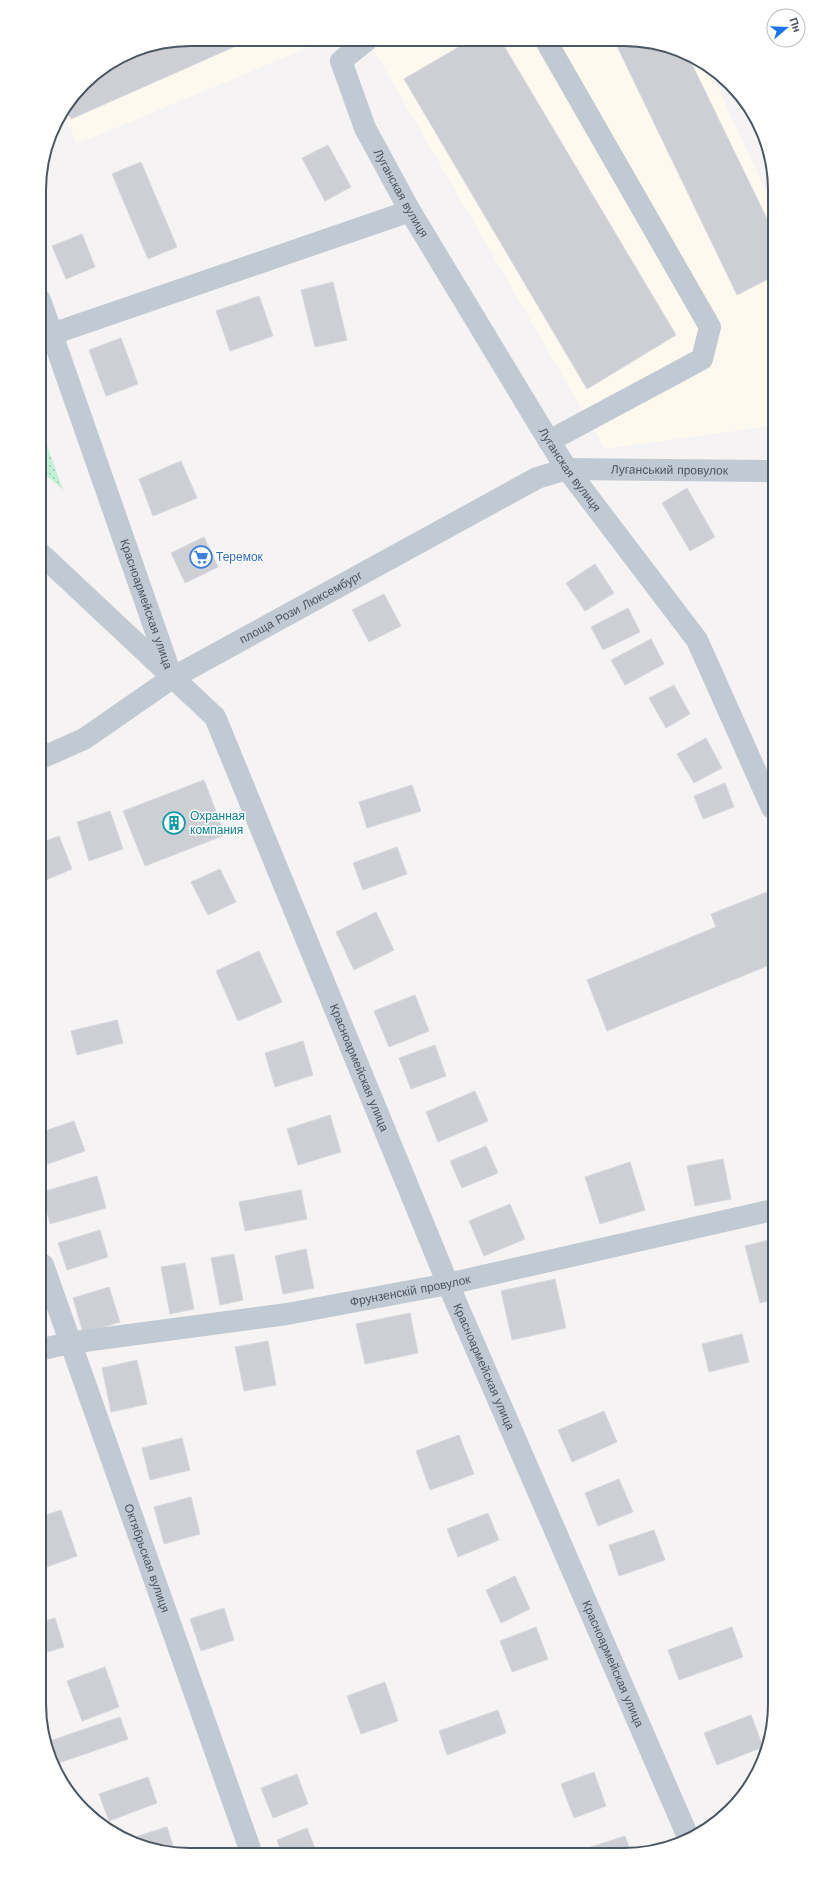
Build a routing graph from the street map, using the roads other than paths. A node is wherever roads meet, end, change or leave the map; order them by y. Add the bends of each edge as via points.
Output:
1 (359, 46) edge
2 (549, 46) edge
3 (410, 211) junction
4 (46, 317) edge
5 (52, 334) junction
6 (549, 441) junction
7 (567, 469) junction
8 (768, 470) edge
9 (46, 558) edge
10 (172, 678) junction
11 (46, 756) edge
12 (768, 799) edge
13 (768, 1211) edge
14 (46, 1274) edge
15 (448, 1284) junction
16 (69, 1343) junction
17 (46, 1348) edge
18 (687, 1833) edge
19 (250, 1848) edge

1 - 3 street, Луганская вулиця via 341,60 365,128
2 - 6 street via 710,327 702,359
3 - 5 street
3 - 6 street, Луганская вулиця
4 - 5 street, Красноармейская улица
5 - 10 street, Красноармейская улица
6 - 7 street, Луганская вулиця
7 - 8 street, Луганський провулок
7 - 10 street, площа Рози Люксембург via 537,478
7 - 12 street, Луганская вулиця via 697,640
9 - 10 street
10 - 11 street, площа Рози Люксембург via 84,739
10 - 15 street, Красноармейская улица via 215,716
13 - 15 street, Фрунзенскій провулок
14 - 16 street, Октябрьская вулиця
15 - 16 street, Фрунзенскій провулок via 287,1314
15 - 18 street, Красноармейская улица
16 - 17 street, Фрунзенскій провулок
16 - 19 street, Октябрьская вулиця

